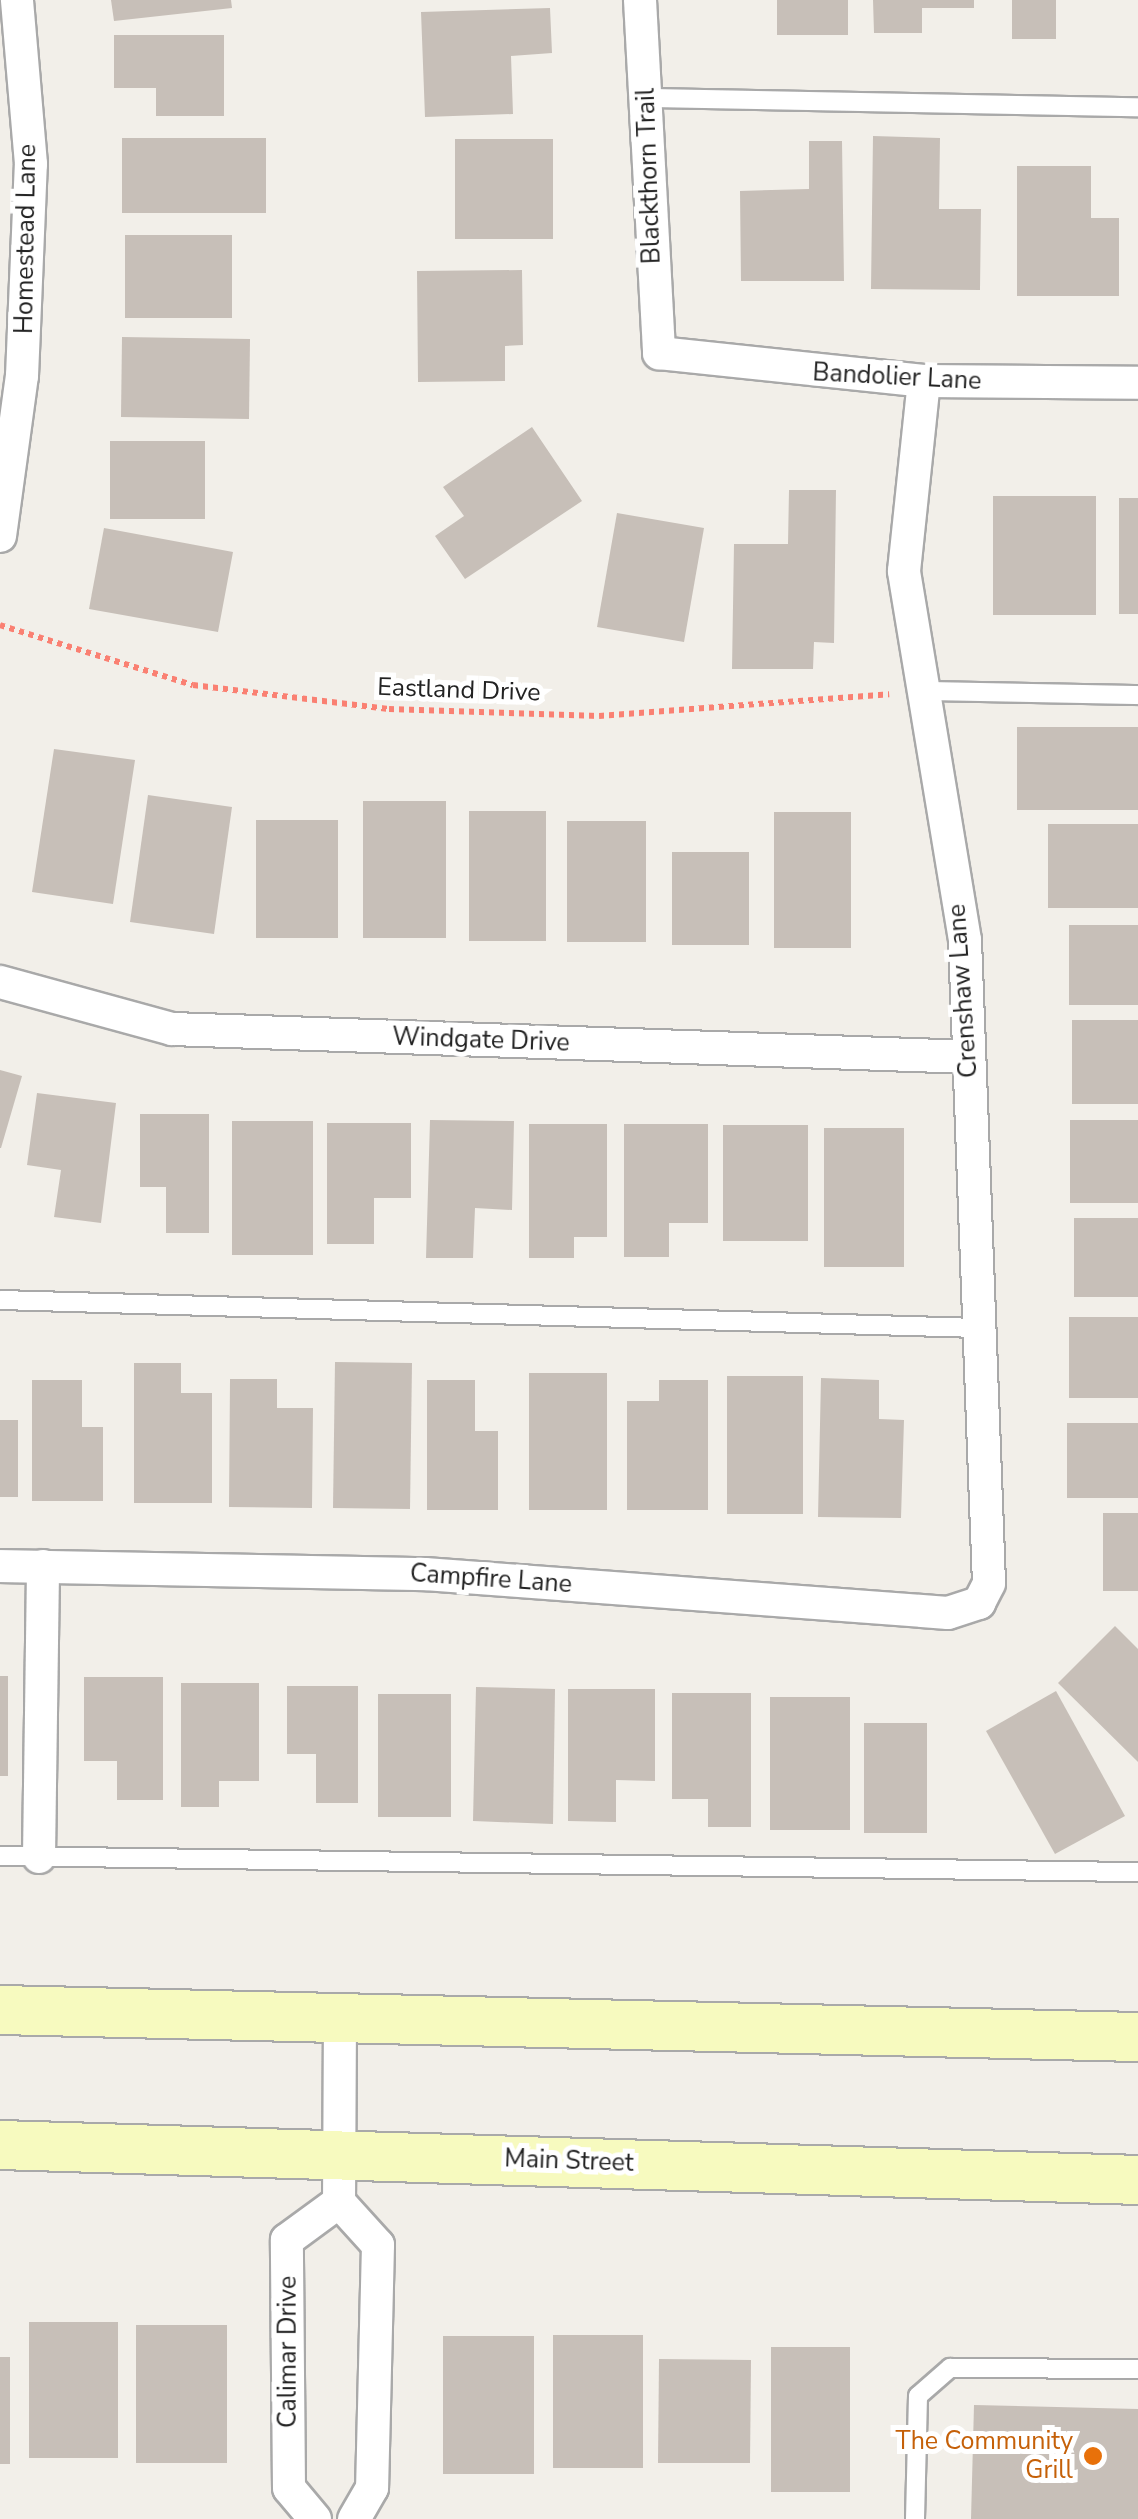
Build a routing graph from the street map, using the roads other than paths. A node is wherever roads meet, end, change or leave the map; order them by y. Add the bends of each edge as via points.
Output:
1 (18, 0) edge
2 (640, 0) edge
3 (648, 98) junction
4 (1138, 107) edge
5 (658, 353) joint
6 (924, 382) junction
7 (1138, 383) edge
8 (0, 536) edge
9 (925, 691) junction
10 (1138, 695) edge
11 (0, 982) edge
12 (968, 1057) junction
13 (0, 1300) edge
14 (979, 1328) junction
15 (0, 1566) edge
16 (43, 1566) junction
17 (979, 1603) joint
18 (0, 1856) edge
19 (39, 1857) junction
20 (1138, 1872) edge
21 (0, 2010) edge
22 (340, 2016) junction
23 (1138, 2036) edge
24 (0, 2145) edge
25 (340, 2153) junction
26 (1138, 2180) edge
27 (339, 2202) junction
28 (1138, 2368) edge
29 (315, 2519) edge
30 (354, 2519) edge
31 (915, 2519) edge

1 - 8 street, Homestead Lane via 31,164 22,376
2 - 3 street, Blackthorn Trail
3 - 4 lane
3 - 5 street, Blackthorn Trail
5 - 6 street, Bandolier Lane
6 - 7 street, Bandolier Lane
6 - 9 street, Crenshaw Lane via 904,571
9 - 10 lane
9 - 12 street, Crenshaw Lane via 965,940
11 - 12 street, Windgate Drive via 172,1029
12 - 14 street, Crenshaw Lane
13 - 14 lane
14 - 17 street, Crenshaw Lane via 989,1583
15 - 16 street, Campfire Lane
16 - 17 street, Campfire Lane via 425,1574 948,1613
16 - 19 street
18 - 19 lane
19 - 20 lane
21 - 22 main road
22 - 23 main road
22 - 25 street
24 - 25 main road, Main Street
25 - 26 main road, Main Street
25 - 27 street
27 - 29 street, Calimar Drive via 287,2240 289,2488
27 - 30 street via 378,2245 372,2488
28 - 31 lane via 950,2368 918,2396

